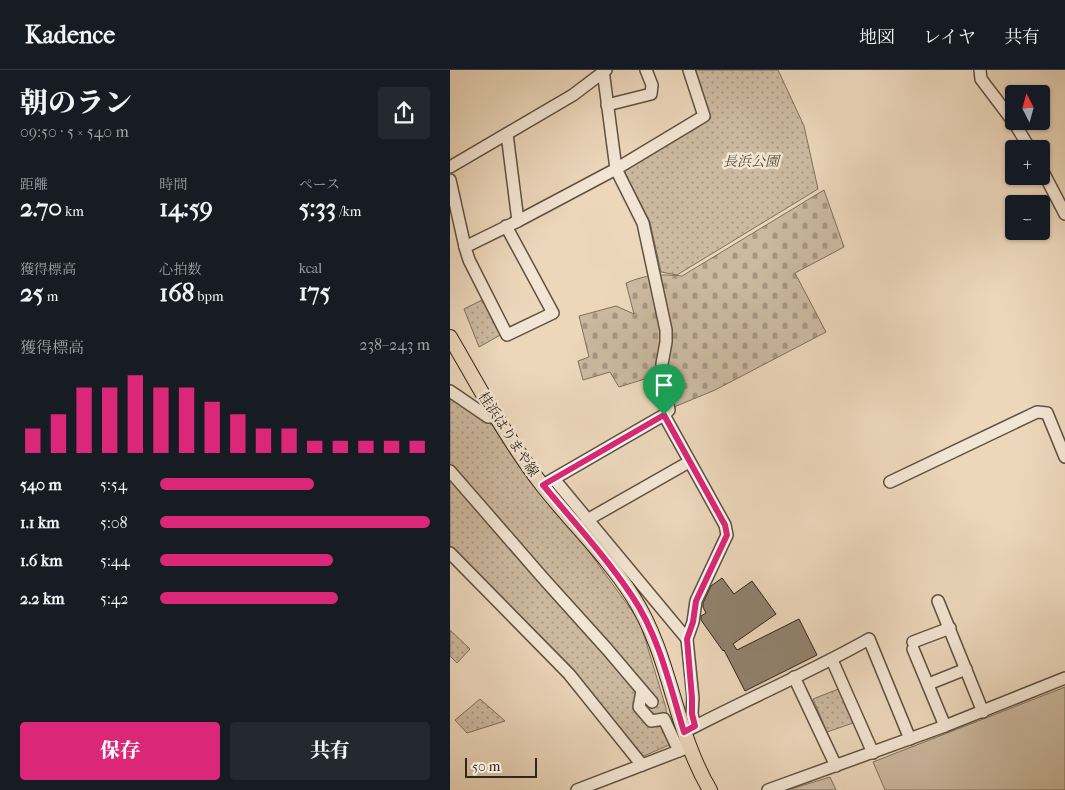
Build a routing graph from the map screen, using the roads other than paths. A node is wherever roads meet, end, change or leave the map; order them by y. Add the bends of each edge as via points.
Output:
1 (646, 70) edge
2 (689, 70) edge
3 (980, 70) edge
4 (604, 71) edge
5 (607, 105) junction
6 (507, 134) junction
7 (1024, 140) edge
8 (450, 167) edge
9 (616, 169) junction
10 (450, 180) edge
11 (1050, 185) edge
12 (1065, 214) edge
13 (518, 221) junction
14 (506, 226) junction
15 (465, 247) junction
16 (450, 336) edge
17 (450, 391) edge
18 (664, 415) junction
19 (496, 417) junction
20 (1065, 457) edge
21 (689, 462) junction
22 (450, 470) edge
23 (548, 482) junction
24 (890, 482) dead end
25 (587, 520) junction
26 (450, 553) edge
27 (938, 601) dead end
28 (950, 628) junction
29 (687, 639) junction
30 (832, 660) junction
31 (966, 669) junction
32 (794, 676) junction
33 (1065, 678) edge
34 (931, 683) dead end
35 (642, 691) junction
36 (652, 702) dead end
37 (983, 712) junction
38 (945, 726) junction
39 (689, 729) junction
40 (910, 739) junction
41 (684, 749) junction
42 (873, 753) junction
43 (642, 765) junction
44 (836, 766) junction
45 (594, 787) edge
46 (577, 790) edge
47 (710, 790) edge
48 (768, 790) edge

1 - 5 street via 652,85 651,94
2 - 9 street via 704,116
3 - 7 street via 981,79
4 - 5 street
4 - 6 street via 574,94
5 - 9 street
6 - 8 street
6 - 13 street
9 - 13 street
9 - 18 street via 643,223 666,330 662,364 669,410
10 - 15 street
11 - 12 street
13 - 14 street
14 - 15 street
14 - 15 street via 553,313 507,335
16 - 19 main road, 桂浜はりまや線
17 - 19 street via 488,417
18 - 21 street
18 - 23 street
19 - 23 main road, 桂浜はりまや線
20 - 24 street via 1047,413 1037,412
21 - 25 street
21 - 29 street via 725,525 727,535 696,601
22 - 35 street
23 - 25 street
23 - 39 main road, 桂浜はりまや線 via 633,596 647,622
25 - 29 street
26 - 43 street via 569,674
27 - 28 street
28 - 31 street
28 - 38 street via 913,646
29 - 39 street via 692,698
30 - 32 street
30 - 40 street via 869,640
30 - 42 street
31 - 34 street
31 - 37 street
32 - 39 street
32 - 44 street
33 - 37 street
35 - 36 street
35 - 41 street via 639,707 650,721 664,719
37 - 38 street
38 - 40 street
39 - 41 main road, 桂浜はりまや線
40 - 42 street
41 - 43 street
41 - 47 main road, 桂浜はりまや線
42 - 44 street
43 - 45 street
44 - 48 street
45 - 46 street

